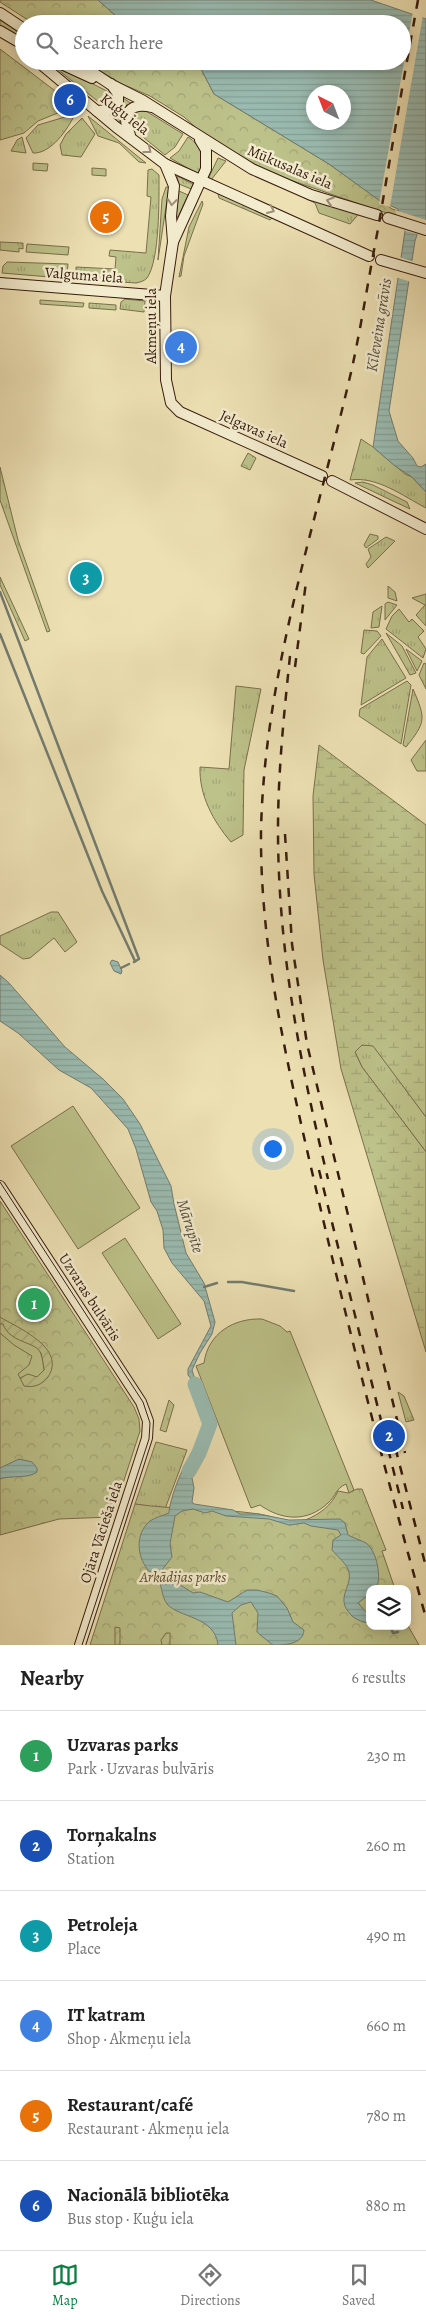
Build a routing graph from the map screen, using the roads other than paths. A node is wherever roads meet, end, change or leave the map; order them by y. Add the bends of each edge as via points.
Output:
1 (0, 13) edge
2 (15, 22) edge
3 (0, 31) edge
4 (15, 41) edge
5 (48, 70) edge
6 (74, 70) edge
7 (89, 70) edge
8 (110, 84) junction
9 (155, 108) junction
10 (97, 111) junction
11 (197, 136) junction
12 (130, 137) junction
13 (165, 164) junction
14 (202, 182) junction
15 (377, 215) dead end
16 (388, 218) dead end
17 (426, 230) edge
18 (173, 242) junction
19 (369, 256) dead end
20 (381, 260) dead end
21 (426, 273) edge
22 (0, 283) edge
23 (166, 296) junction
24 (175, 409) joint
25 (322, 476) dead end
26 (332, 481) dead end
27 (426, 529) edge
28 (0, 1186) edge
29 (148, 1427) joint
30 (80, 1645) edge

1 - 2 main road
3 - 4 main road
5 - 10 main road, Kuģu iela
6 - 8 main road, Kuģu iela
7 - 8 main road, Kuģu iela
8 - 9 main road, Kuģu iela
8 - 10 main road via 118,94 118,102 109,110
9 - 11 main road, Kuģu iela
9 - 12 main road via 144,105 131,110 124,123
10 - 12 main road, Kuģu iela
11 - 14 main road, Akmeņu iela via 206,150
15 -> 11 main road, Mūkusalas iela via 311,195 266,176
12 -> 13 main road, Kuģu iela
13 - 14 main road, Kuģu iela
13 -> 18 main road, Akmeņu iela via 174,186
14 - 18 main road, Akmeņu iela
14 -> 19 main road
16 - 17 main road
18 - 23 main road, Akmeņu iela
20 - 21 main road
22 - 23 main road, Valguma iela
23 - 24 main road, Akmeņu iela via 166,380 168,397
24 - 25 main road, Jelgavas iela
26 - 27 main road
28 - 29 main road, Uzvaras bulvāris via 141,1402
29 - 30 main road, Ojāra Vācieša iela

